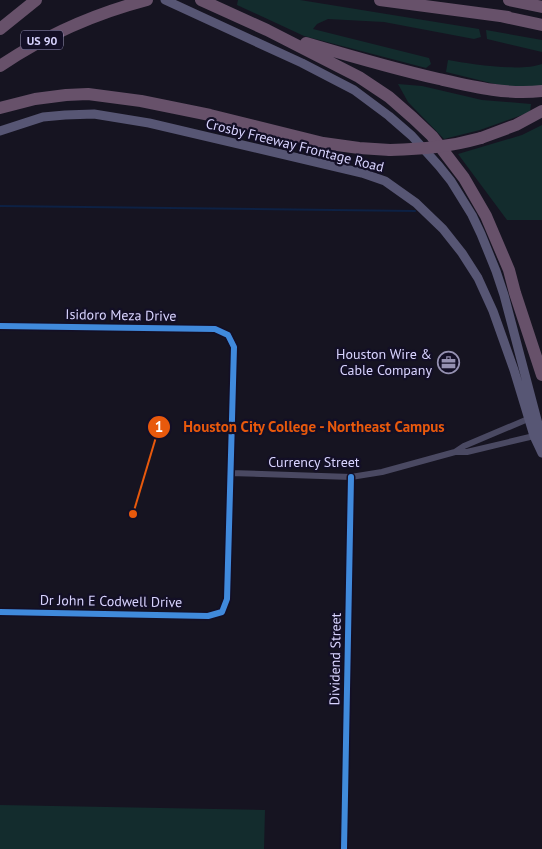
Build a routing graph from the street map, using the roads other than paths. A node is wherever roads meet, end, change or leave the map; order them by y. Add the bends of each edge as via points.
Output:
1 (36, 0) edge
2 (147, 0) edge
3 (165, 0) edge
4 (201, 0) edge
5 (380, 0) edge
6 (430, 0) edge
7 (509, 0) edge
8 (542, 7) edge
9 (508, 18) junction
10 (542, 25) edge
11 (0, 29) edge
12 (268, 30) junction
13 (0, 66) edge
14 (542, 92) edge
15 (0, 108) edge
16 (542, 111) edge
17 (0, 131) edge
18 (0, 326) edge
19 (542, 374) edge
20 (528, 419) junction
21 (489, 435) junction
22 (538, 437) edge
23 (492, 446) junction
24 (455, 452) junction
25 (542, 453) edge
26 (230, 473) junction
27 (351, 477) junction
28 (0, 612) edge
29 (344, 847) edge

1 - 11 highway, US 90
2 - 13 highway, US 90 via 86,19 24,49
3 - 22 main road via 354,90 417,142 451,181 471,213 504,295
4 - 12 highway
5 - 9 highway
6 - 9 highway
7 - 8 highway
9 - 10 highway
12 - 14 highway via 404,71 485,90
12 - 19 highway via 371,85 432,136 464,178 486,216 509,270
15 - 16 highway, bridge via 35,99 88,94 202,113 323,143 390,150 464,143
17 - 20 main road, Crosby Freeway Frontage Road via 43,117 94,114 149,123 385,181 416,203 443,229 478,278 514,370
18 - 26 street, Isidoro Meza Drive via 215,330 228,335 234,346
20 - 21 street, Currency Street
20 - 22 main road, Crosby Freeway Frontage Road
21 - 23 street
21 - 24 street, Currency Street
22 - 23 street, Currency Street
22 - 25 main road, Crosby Freeway Frontage Road
23 - 24 street, Currency Street
24 - 27 street, Currency Street
26 - 27 street, Currency Street
26 - 28 street, Dr John E Codwell Drive via 227,599 222,612 208,616
27 - 29 street, Dividend Street

